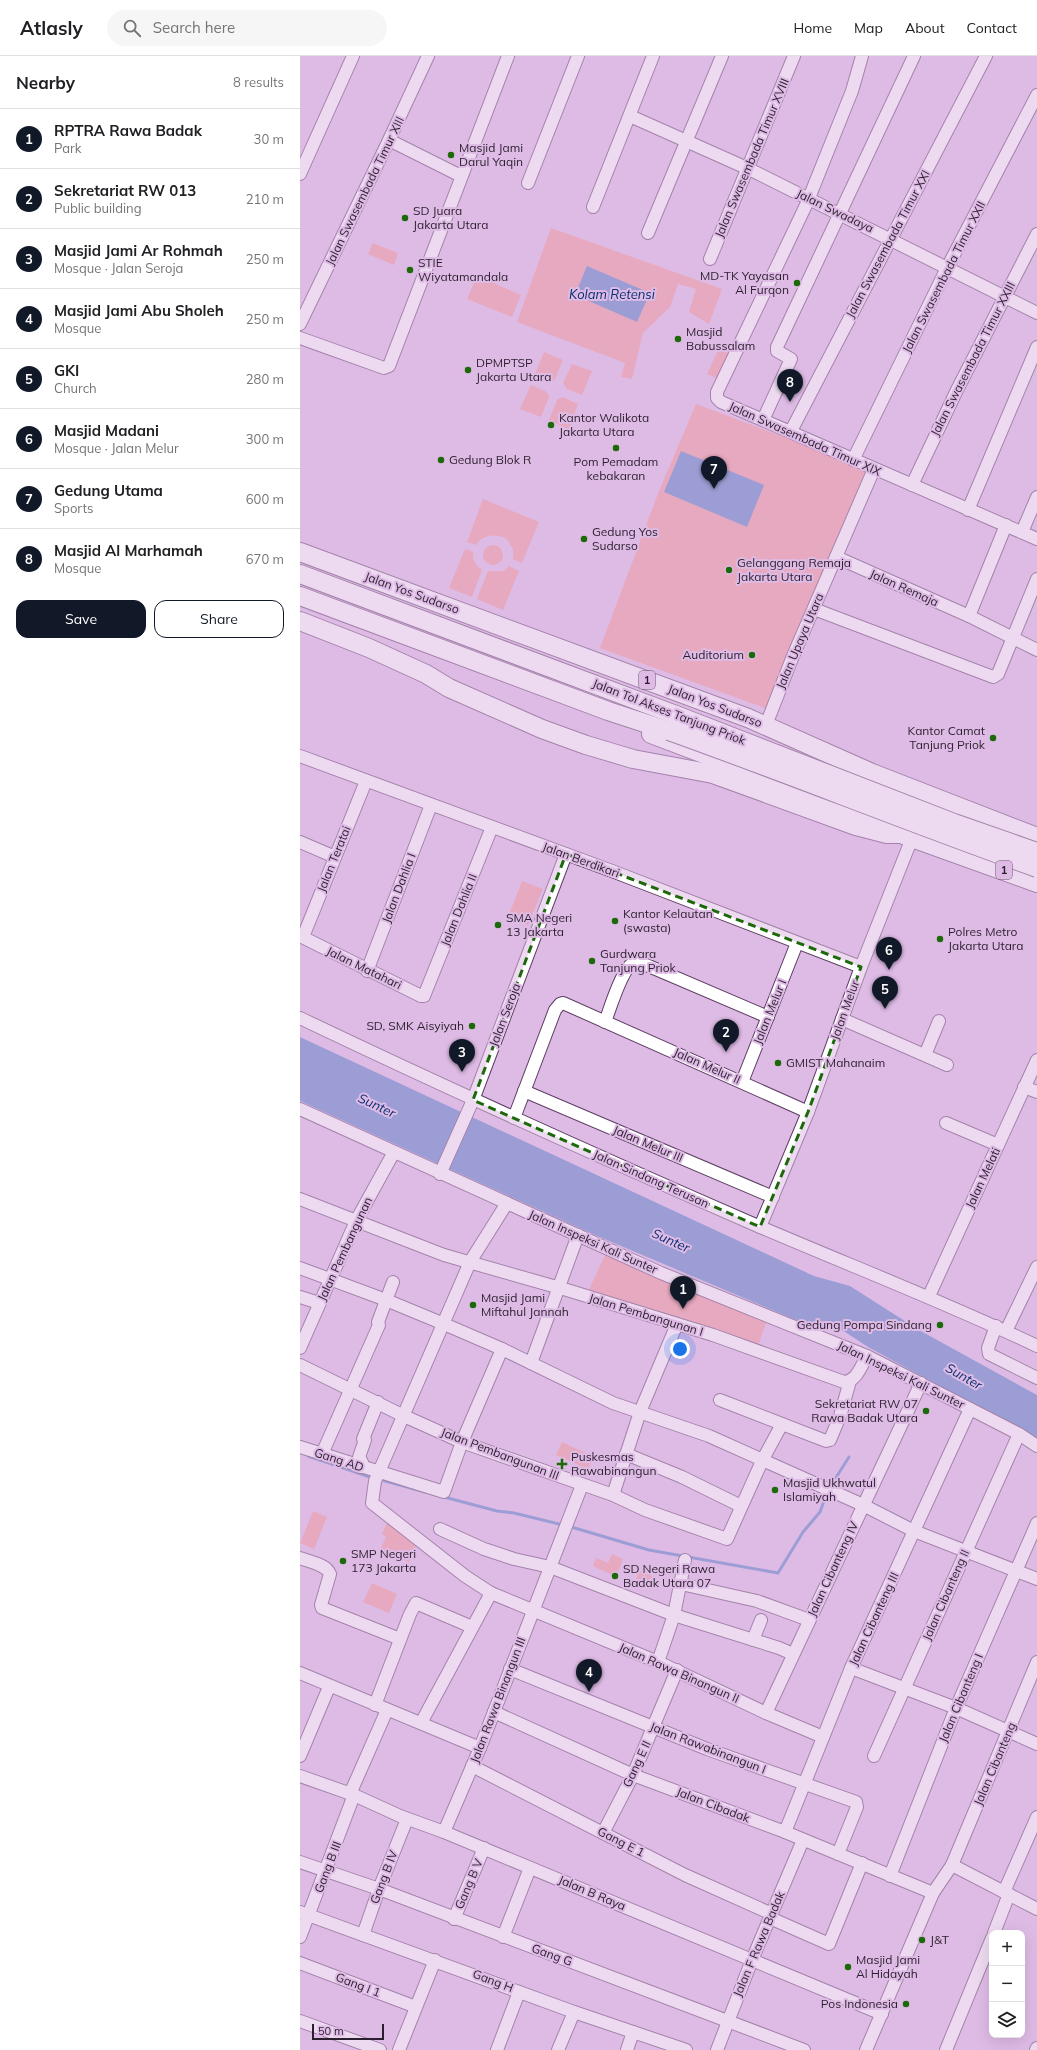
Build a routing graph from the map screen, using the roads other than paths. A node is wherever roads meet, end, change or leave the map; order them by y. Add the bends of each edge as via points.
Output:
1 (353, 56) edge
2 (428, 56) edge
3 (508, 56) edge
4 (578, 56) edge
5 (653, 56) edge
6 (722, 56) edge
7 (794, 56) edge
8 (862, 56) edge
9 (914, 56) edge
10 (986, 56) edge
11 (1037, 95) edge
12 (630, 116) junction
13 (390, 140) junction
14 (686, 141) junction
15 (749, 169) junction
16 (300, 174) edge
17 (461, 176) junction
18 (528, 183) dead end
19 (809, 198) junction
20 (593, 207) dead end
21 (839, 213) junction
22 (648, 233) dead end
23 (1037, 234) edge
24 (890, 238) junction
25 (710, 259) dead end
26 (947, 268) junction
27 (1004, 297) junction
28 (1037, 313) edge
29 (300, 324) edge
30 (300, 338) edge
31 (1037, 346) edge
32 (763, 420) junction
33 (791, 431) junction
34 (853, 460) junction
35 (874, 469) junction
36 (912, 485) junction
37 (1037, 497) edge
38 (968, 510) junction
39 (1006, 526) junction
40 (1022, 532) junction
41 (1037, 539) edge
42 (300, 552) edge
43 (836, 557) junction
44 (300, 563) edge
45 (300, 574) edge
46 (1037, 578) edge
47 (384, 583) junction
48 (300, 596) edge
49 (814, 609) junction
50 (969, 616) junction
51 (300, 620) edge
52 (1013, 638) junction
53 (1037, 650) edge
54 (766, 725) junction
55 (670, 729) junction
56 (301, 758) edge
57 (366, 781) junction
58 (431, 805) junction
59 (989, 819) junction
60 (492, 827) junction
61 (1032, 835) edge
62 (906, 836) junction
63 (300, 842) edge
64 (1037, 852) edge
65 (566, 854) junction
66 (335, 857) junction
67 (970, 859) junction
68 (1037, 868) edge
69 (1010, 873) junction
70 (1037, 883) edge
71 (302, 937) edge
72 (798, 942) junction
73 (860, 967) junction
74 (367, 971) junction
75 (427, 992) joint
76 (768, 1017) junction
77 (300, 1018) edge
78 (842, 1019) junction
79 (939, 1021) dead end
80 (605, 1022) junction
81 (924, 1056) junction
82 (1037, 1060) edge
83 (947, 1065) dead end
84 (742, 1082) junction
85 (1024, 1087) junction
86 (524, 1091) junction
87 (1037, 1092) edge
88 (471, 1105) junction
89 (300, 1109) edge
90 (808, 1112) junction
91 (514, 1118) junction
92 (946, 1122) dead end
93 (998, 1145) junction
94 (394, 1152) junction
95 (442, 1170) junction
96 (773, 1197) junction
97 (300, 1200) edge
98 (507, 1203) junction
99 (356, 1220) junction
100 (760, 1227) junction
101 (578, 1235) junction
102 (470, 1262) junction
103 (1037, 1267) edge
104 (300, 1268) edge
105 (330, 1279) junction
106 (393, 1282) dead end
107 (560, 1288) junction
108 (929, 1296) junction
109 (300, 1297) edge
110 (386, 1300) junction
111 (319, 1303) junction
112 (444, 1324) junction
113 (677, 1324) junction
114 (1001, 1328) junction
115 (1037, 1346) edge
116 (300, 1348) edge
117 (502, 1349) junction
118 (867, 1356) junction
119 (531, 1363) junction
120 (300, 1365) edge
121 (1037, 1378) edge
122 (850, 1381) junction
123 (921, 1383) junction
124 (350, 1390) junction
125 (720, 1400) dead end
126 (378, 1402) junction
127 (970, 1409) junction
128 (640, 1412) junction
129 (404, 1416) junction
130 (782, 1424) junction
131 (1019, 1434) junction
132 (462, 1442) junction
133 (1037, 1446) edge
134 (300, 1447) edge
135 (322, 1454) junction
136 (626, 1454) junction
137 (762, 1461) junction
138 (360, 1467) junction
139 (377, 1476) junction
140 (582, 1485) junction
141 (613, 1495) junction
142 (863, 1505) junction
143 (741, 1506) junction
144 (1037, 1523) edge
145 (440, 1529) dead end
146 (914, 1531) junction
147 (966, 1550) junction
148 (300, 1558) edge
149 (685, 1560) dead end
150 (550, 1567) junction
151 (1015, 1570) junction
152 (1037, 1579) edge
153 (681, 1584) junction
154 (491, 1593) junction
155 (534, 1610) junction
156 (674, 1615) junction
157 (761, 1620) dead end
158 (809, 1620) junction
159 (472, 1627) junction
160 (400, 1639) junction
161 (753, 1640) junction
162 (793, 1654) junction
163 (658, 1662) junction
164 (1037, 1662) edge
165 (851, 1668) junction
166 (510, 1669) junction
167 (677, 1670) junction
168 (300, 1673) edge
169 (329, 1687) junction
170 (904, 1688) junction
171 (375, 1705) junction
172 (956, 1708) junction
173 (386, 1710) junction
174 (494, 1712) junction
175 (766, 1713) junction
176 (421, 1723) junction
177 (654, 1728) junction
178 (1009, 1731) junction
179 (823, 1737) junction
180 (1037, 1744) edge
181 (480, 1748) junction
182 (300, 1756) edge
183 (874, 1756) dead end
184 (472, 1766) junction
185 (633, 1775) junction
186 (301, 1780) edge
187 (805, 1784) junction
188 (352, 1795) junction
189 (1037, 1817) edge
190 (407, 1819) junction
191 (444, 1832) junction
192 (785, 1832) junction
193 (603, 1833) junction
194 (803, 1840) junction
195 (484, 1848) junction
196 (838, 1854) junction
197 (300, 1862) edge
198 (862, 1863) junction
199 (952, 1865) junction
200 (530, 1868) junction
201 (326, 1871) junction
202 (890, 1876) junction
203 (379, 1889) junction
204 (933, 1893) junction
205 (1006, 1893) junction
206 (1037, 1909) edge
207 (305, 1913) edge
208 (771, 1916) junction
209 (454, 1919) junction
210 (995, 1930) edge
211 (363, 1935) junction
212 (300, 1937) edge
213 (503, 1937) junction
214 (989, 1945) edge
215 (435, 1960) junction
216 (752, 1960) junction
217 (300, 1963) edge
218 (519, 1992) junction
219 (416, 2007) junction
220 (574, 2012) junction
221 (882, 2014) junction
222 (728, 2021) junction
223 (300, 2022) edge
224 (633, 2032) junction
225 (380, 2050) edge
226 (399, 2050) edge
227 (497, 2050) edge
228 (558, 2050) edge
229 (627, 2050) edge
230 (686, 2050) edge
231 (717, 2050) edge
232 (804, 2050) edge
233 (866, 2050) edge
234 (946, 2050) edge

1 - 16 street
2 - 13 street, Jalan Swasembada Timur XIII
3 - 17 street
4 - 18 street
5 - 12 street
6 - 14 street
7 - 15 street, Jalan Swasembada Timur XVIII
8 - 19 street, Jalan Swasembada Timur XIX via 852,91
9 - 21 street
10 - 24 street, Jalan Swasembada Timur XXI
11 - 26 street, Jalan Swasembada Timur XXII
12 - 14 street, Jalan Swadaya
12 - 20 street
13 - 17 street
13 - 29 street, Jalan Swasembada Timur XIII
14 - 15 street, Jalan Swadaya
14 - 22 street
15 - 19 street, Jalan Swadaya
15 - 25 street, Jalan Swasembada Timur XVIII
17 - 30 street via 388,368
19 - 21 street, Jalan Swadaya
19 - 32 street, Jalan Swasembada Timur XIX via 717,392 717,398 721,402
21 - 24 street, Jalan Swadaya
21 - 32 street via 777,347 777,351 791,359
23 - 27 street, Jalan Swasembada Timur XXIII
24 - 26 street, Jalan Swadaya
24 - 33 street, Jalan Swasembada Timur XXI
26 - 27 street, Jalan Swadaya
26 - 34 street, Jalan Swasembada Timur XXII
27 - 28 street, Jalan Swadaya
27 - 36 street, Jalan Swasembada Timur XXIII
31 - 38 street
32 - 33 street, Jalan Swasembada Timur XIX
33 - 34 street, Jalan Swasembada Timur XIX
34 - 35 street, Jalan Swasembada Timur XIX
35 - 36 street, Jalan Swasembada Timur XIX
35 - 43 street
36 - 38 street, Jalan Swasembada Timur XIX
37 - 40 street
38 - 39 street, Jalan Swasembada Timur XIX
39 - 40 street, Jalan Swasembada Timur XIX
39 - 50 street
40 - 41 street, Jalan Swasembada Timur XIX
42 - 47 highway, Jalan Yos Sudarso / 1
43 - 49 street, Jalan Upaya Utara
43 - 50 street, Jalan Remaja
44 - 47 highway via 361,582
45 - 55 highway, Jalan Tol Akses Tanjung Priok / 1
46 - 52 street
47 - 54 highway, Jalan Yos Sudarso / 1
48 - 55 highway, Jalan Tol Akses Tanjung Priok / 1 via 608,711
49 - 52 street via 993,678 998,674
49 - 54 street, Jalan Upaya Utara
50 - 52 street, Jalan Remaja
51 - 62 highway, 1 via 369,648 426,674 449,688 542,729 586,745 633,759 713,774 856,826
52 - 53 street, Jalan Remaja
54 - 59 highway, Jalan Yos Sudarso / 1 via 872,773
55 - 62 highway via 787,785 878,820
55 - 64 highway, Jalan Tol Akses Tanjung Priok / 1, bridge
55 - 68 highway, Jalan Tol Akses Tanjung Priok / 1, bridge
56 - 57 street, Jalan Berdikari
57 - 58 street, Jalan Berdikari
57 - 66 street, Jalan Teratai
58 - 60 street, Jalan Berdikari
58 - 74 street, Jalan Dahlia I
59 - 61 highway, Jalan Yos Sudarso / 1
59 - 67 highway via 993,830 992,842 986,852
60 - 65 street, Jalan Berdikari
60 - 75 street, Jalan Dahlia II
61 - 69 highway via 1014,840 1010,845 1006,859
62 - 67 highway, 1
62 - 73 street, Jalan Melur
63 - 66 street
65 - 72 street, Jalan Berdikari
65 - 88 street, Jalan Seroja
66 - 71 street, Jalan Teratai
67 - 69 highway, 1
69 - 70 highway, 1
71 - 74 street, Jalan Matahari
72 - 73 street, Jalan Berdikari
72 - 76 street, Jalan Melur I
73 - 78 street, Jalan Melur
74 - 75 street, Jalan Matahari via 421,996
76 - 80 street via 637,962 630,964 623,975
76 - 84 street, Jalan Melur I
77 - 88 street, Jalan Sindang Terusan
78 - 81 street
78 - 90 street, Jalan Melur
79 - 81 street
80 - 84 street, Jalan Melur II
80 - 86 street, Jalan Melur II via 568,1005 560,1004 555,1010
81 - 83 street
82 - 85 street, Jalan Melati
84 - 90 street, Jalan Melur II
85 - 87 street
85 - 93 street, Jalan Melati
86 - 91 street, Jalan Melur II
86 - 96 street, Jalan Melur III
88 - 91 street, Jalan Sindang Terusan
88 - 95 street, Jalan Seroja
89 - 94 street, Jalan Inspeksi Kali Sunter
90 - 96 street, Jalan Melur
91 - 100 street, Jalan Sindang Terusan
92 - 93 street
93 - 108 street, Jalan Melati
94 - 95 street, Jalan Inspeksi Kali Sunter
94 - 99 street, Jalan Pembangunan
95 - 98 street, Jalan Inspeksi Kali Sunter
96 - 100 street, Jalan Melur
97 - 99 street, Jalan Pembangunan I
98 - 101 street, Jalan Inspeksi Kali Sunter
98 - 102 street
99 - 102 street, Jalan Pembangunan I via 444,1256
99 - 105 street, Jalan Pembangunan
100 - 108 street, Jalan Sindang Terusan
101 - 107 street
101 - 118 street, Jalan Inspeksi Kali Sunter via 661,1273
102 - 107 street, Jalan Pembangunan I
102 - 112 street
103 - 114 street
104 - 105 street
105 - 110 street
105 - 111 street, Jalan Pembangunan
106 - 110 street
107 - 113 street, Jalan Pembangunan I
107 - 119 street
108 - 114 street, Jalan Sindang Terusan
109 - 111 street
110 - 112 street
110 - 124 street via 379,1325
111 - 116 street, Jalan Pembangunan
112 - 117 street
112 - 129 street
113 - 122 street, Jalan Pembangunan I via 844,1382
113 - 128 street
114 - 115 street, Jalan Sindang Terusan
114 - 121 street via 988,1348 989,1354
117 - 119 street
117 - 132 street
118 - 122 street via 858,1373
118 - 123 street, Jalan Inspeksi Kali Sunter
119 - 128 street via 592,1393
120 - 124 street, Jalan Pembangunan III
122 - 130 street via 830,1440 826,1441
123 - 127 street, Jalan Inspeksi Kali Sunter
123 - 142 street, Jalan Cibanteng IV
124 - 126 street, Jalan Pembangunan III
124 - 135 street
125 - 130 street
126 - 129 street, Jalan Pembangunan III
126 - 138 street via 363,1439 365,1440 359,1457 362,1462
127 - 131 street, Jalan Inspeksi Kali Sunter
127 - 146 street, Jalan Cibanteng III
128 - 136 street
128 - 137 street via 709,1436
129 - 132 street, Jalan Pembangunan III
129 - 139 street
130 - 137 street
131 - 133 street, Jalan Inspeksi Kali Sunter
131 - 147 street, Jalan Cibanteng II
132 - 139 street, Gang AD via 444,1492
132 - 140 street, Jalan Pembangunan III
134 - 135 street, Gang AD
135 - 138 street, Gang AD
136 - 141 street
136 - 143 street via 682,1477
137 - 142 street
137 - 143 street
138 - 139 street, Gang AD
139 - 154 street, Jalan Rawa Binangun II via 371,1501 373,1504 465,1576
140 - 141 street, Jalan Pembangunan III
140 - 150 street, Jalan Rawa Binangun III
141 - 143 street, Jalan Pembangunan III via 645,1510 727,1539
142 - 146 street
142 - 158 street, Jalan Cibanteng IV
144 - 151 street, Jalan Cibanteng I
145 - 150 street via 484,1549
146 - 147 street
146 - 165 street, Jalan Cibanteng III
147 - 151 street
147 - 170 street, Jalan Cibanteng II
148 - 160 street via 329,1571 322,1608
149 - 153 street
150 - 155 street, Jalan Rawa Binangun III
150 - 156 street
151 - 152 street
151 - 172 street, Jalan Cibanteng I
153 - 156 street
153 - 158 street via 757,1601
154 - 155 street, Jalan Rawa Binangun II
154 - 159 street
155 - 163 street, Jalan Rawa Binangun II
155 - 166 street, Jalan Rawa Binangun III
156 - 161 street
156 - 163 street
157 - 161 street
158 - 162 street, Jalan Cibanteng IV
159 - 160 street via 416,1603
159 - 176 street
160 - 171 street
161 - 162 street
162 - 175 street, Jalan Cibanteng IV
163 - 167 street, Jalan Rawa Binangun II
164 - 178 street, Jalan Cibanteng
165 - 170 street
165 - 179 street, Jalan Cibanteng III
166 - 174 street, Jalan Rawa Binangun III
166 - 177 street, Jalan Rawabinangun I
167 - 175 street, Jalan Rawa Binangun II
167 - 177 street, Gang E II
168 - 169 street
169 - 171 street
169 - 182 street
170 - 172 street
170 - 183 street, Jalan Cibanteng II
171 - 173 street
172 - 178 street
172 - 202 street, Jalan Cibanteng I
173 - 176 street
173 - 188 street, Gang B III
174 - 181 street, Jalan Rawa Binangun III
174 - 185 street, Jalan Cibadak
175 - 179 street, Jalan Rawa Binangun II
176 - 181 street
177 - 185 street, Gang E II
177 - 187 street, Jalan Rawabinangun I
178 - 180 street
178 - 199 street, Jalan Cibanteng
179 - 187 street, Jalan Cibanteng III
181 - 184 street, Jalan Rawa Binangun III
184 - 191 street, Jalan Rawa Binangun III
184 - 193 street, Gang E 1
185 - 192 street, Jalan Cibadak
185 - 193 street, Gang E II
186 - 188 street, Jalan B Raya
187 - 192 street, Jalan Cibanteng III
187 - 196 street, Jalan Rawabinangun I via 857,1803
188 - 190 street, Jalan B Raya
188 - 201 street, Gang B III
189 - 205 street
190 - 191 street, Jalan B Raya
190 - 203 street, Gang B IV
191 - 195 street, Jalan B Raya
192 - 194 street, Jalan Cibadak
193 - 208 street, Gang E 1
194 - 196 street, Jalan Cibadak
194 - 208 street, Jalan F Rawa Badak
195 - 200 street, Jalan B Raya
195 - 209 street, Gang B V
196 - 198 street, Jalan Cibadak
197 - 201 street, Gang G
198 - 202 street, Jalan Cibadak
198 - 208 street, Gang E 1 via 829,1944
199 - 204 street, Jalan Cibanteng
199 - 205 street
200 - 213 street
200 - 216 street, Jalan B Raya
201 - 203 street, Gang G
201 - 207 street, Gang B III
202 - 204 street, Jalan Cibadak
203 - 209 street, Gang G
203 - 211 street, Gang B IV
204 - 221 street, Jalan Cibanteng
205 - 206 street
205 - 210 street
207 - 211 street, Gang H
207 - 212 street, Gang B III
208 - 216 street, Jalan F Rawa Badak
209 - 213 street, Gang G
211 - 215 street, Gang H
213 - 222 street, Gang G
214 - 234 street
215 - 218 street, Gang H
215 - 219 street
216 - 221 street, Jalan B Raya
216 - 222 street, Jalan F Rawa Badak
217 - 219 street, Gang I 1
218 - 220 street, Gang H
218 - 227 street
219 - 226 street
220 - 224 street, Gang H
220 - 228 street
221 - 233 street, Jalan Cibanteng
222 - 231 street, Jalan F Rawa Badak
222 - 232 street, Gang G
223 - 225 street
224 - 229 street
224 - 230 street, Gang H

